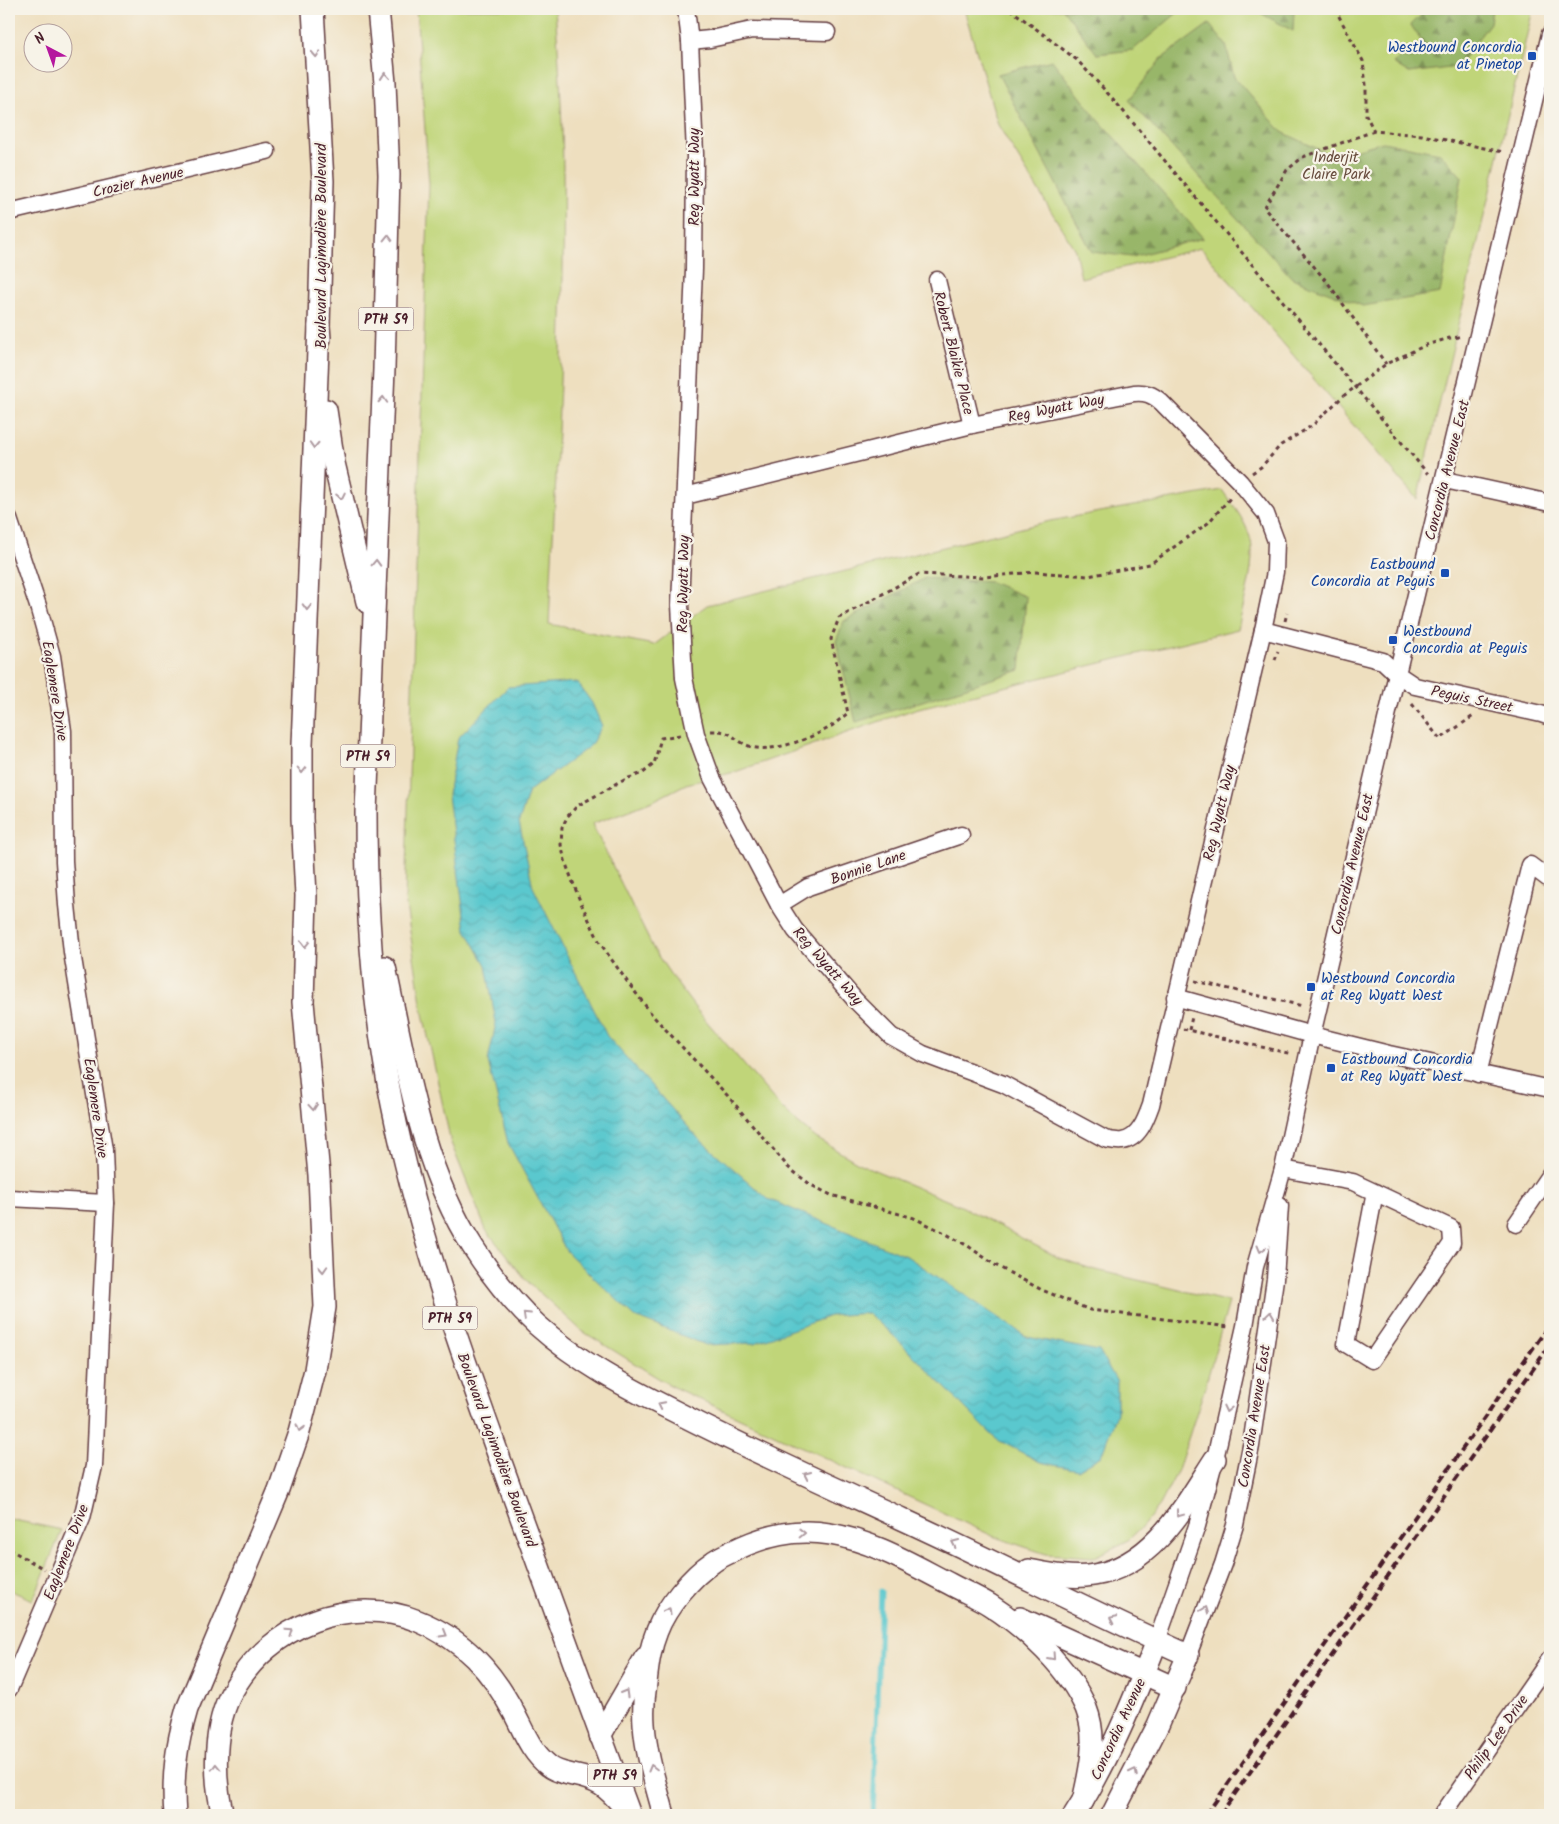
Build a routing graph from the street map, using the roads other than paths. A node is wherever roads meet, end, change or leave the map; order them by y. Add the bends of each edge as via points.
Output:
1 (312, 9) edge
2 (378, 9) edge
3 (686, 9) edge
4 (827, 32) dead end
5 (1550, 34) edge
6 (690, 41) junction
7 (267, 151) dead end
8 (9, 212) edge
9 (937, 280) dead end
10 (319, 326) junction
11 (972, 425) junction
12 (1443, 485) junction
13 (685, 496) junction
14 (1550, 503) edge
15 (9, 519) edge
16 (373, 629) junction
17 (1263, 630) junction
18 (1397, 674) junction
19 (1550, 717) edge
20 (961, 836) dead end
21 (1550, 880) edge
22 (366, 884) junction
23 (779, 905) junction
24 (1175, 997) junction
25 (1312, 1035) junction
26 (1478, 1074) junction
27 (1550, 1089) edge
28 (1283, 1168) junction
29 (1550, 1174) edge
30 (1375, 1192) junction
31 (9, 1198) edge
32 (106, 1203) junction
33 (1516, 1224) dead end
34 (1215, 1458) junction
35 (999, 1564) junction
36 (990, 1605) junction
37 (1157, 1641) junction
38 (653, 1643) junction
39 (1188, 1656) junction
40 (1550, 1659) edge
41 (1144, 1674) junction
42 (1175, 1688) junction
43 (9, 1689) edge
44 (600, 1736) junction
45 (1078, 1808) edge
46 (629, 1814) edge
47 (175, 1815) edge
48 (223, 1815) edge
49 (664, 1815) edge
50 (1112, 1815) edge
51 (1442, 1815) edge

1 -> 10 main road, Boulevard Lagimodière Boulevard / PTH 59 via 323,181
16 -> 2 main road, Boulevard Lagimodière Boulevard / PTH 59 via 389,175 386,83
3 - 6 street, Reg Wyatt Way
4 - 6 street via 752,30
5 - 12 street, Concordia Avenue East
6 - 13 street, Reg Wyatt Way via 695,154 694,269
7 - 8 street, Crozier Avenue
9 - 11 street, Robert Blaikie Place
10 -> 16 main road, Boulevard Lagimodière Boulevard / PTH 59 via 330,443
10 -> 47 main road via 302,745 306,896 303,1002 319,1175 325,1307 315,1370 299,1432 279,1490 187,1709 174,1768
11 - 13 street, Reg Wyatt Way
11 - 17 street, Reg Wyatt Way via 1134,392 1154,396 1240,482 1266,514 1276,541 1275,572
12 - 14 street
12 - 18 street, Concordia Avenue East
13 - 23 street, Reg Wyatt Way via 680,605 684,678 696,732 712,778
15 - 32 street, Eaglemere Drive via 52,656 64,731 67,905 104,1150
16 - 22 main road, Boulevard Lagimodière Boulevard / PTH 59
17 - 18 street via 1383,661
17 - 24 street, Reg Wyatt Way
18 - 19 street, Peguis Street via 1415,686
18 - 25 street, Concordia Avenue East
20 - 23 street, Bonnie Lane via 808,887
21 - 26 street via 1530,865
35 -> 22 main road via 643,1396 583,1360 539,1327 516,1304 471,1244 433,1163 415,1107
22 - 44 main road, Boulevard Lagimodière Boulevard / PTH 59 via 377,1008 392,1102 430,1256 476,1395
23 - 24 street, Reg Wyatt Way via 824,964 891,1036 923,1054 1003,1084 1105,1139 1122,1141 1137,1134 1147,1118
24 - 25 street
25 - 26 street
25 - 28 street, Concordia Avenue East
26 - 27 street
28 - 30 street via 1353,1182
28 -> 34 street, Concordia Avenue East via 1256,1268
39 -> 28 street, Concordia Avenue East via 1235,1525 1275,1279
29 - 33 street
30 - 30 street via 1450,1228 1452,1243 1372,1360 1346,1344
31 - 32 street
32 - 43 street, Eaglemere Drive via 94,1466 82,1518
34 -> 35 main road via 1170,1525 1151,1546 1120,1567 1080,1577
34 - 37 street, Concordia Avenue East via 1198,1526
37 -> 35 main road
38 -> 36 main road via 657,1629 672,1604 713,1562 770,1536 801,1532 828,1534 876,1547
36 - 41 main road
36 -> 45 main road via 1043,1647 1069,1678 1087,1710 1092,1752 1090,1772
37 - 39 main road
37 - 41 main road, Concordia Avenue
44 -> 38 main road
49 -> 38 main road via 644,1722 648,1660
39 - 42 main road
40 - 51 street, Philip Lee Drive
41 - 42 main road
41 - 45 main road, Concordia Avenue via 1109,1751
50 -> 42 main road
44 - 46 main road, Boulevard Lagimodière Boulevard / PTH 59
48 -> 46 main road via 215,1766 221,1720 232,1691 249,1666 296,1627 328,1615 355,1611 388,1613 417,1620 470,1651 507,1700 532,1750 550,1768 607,1788

